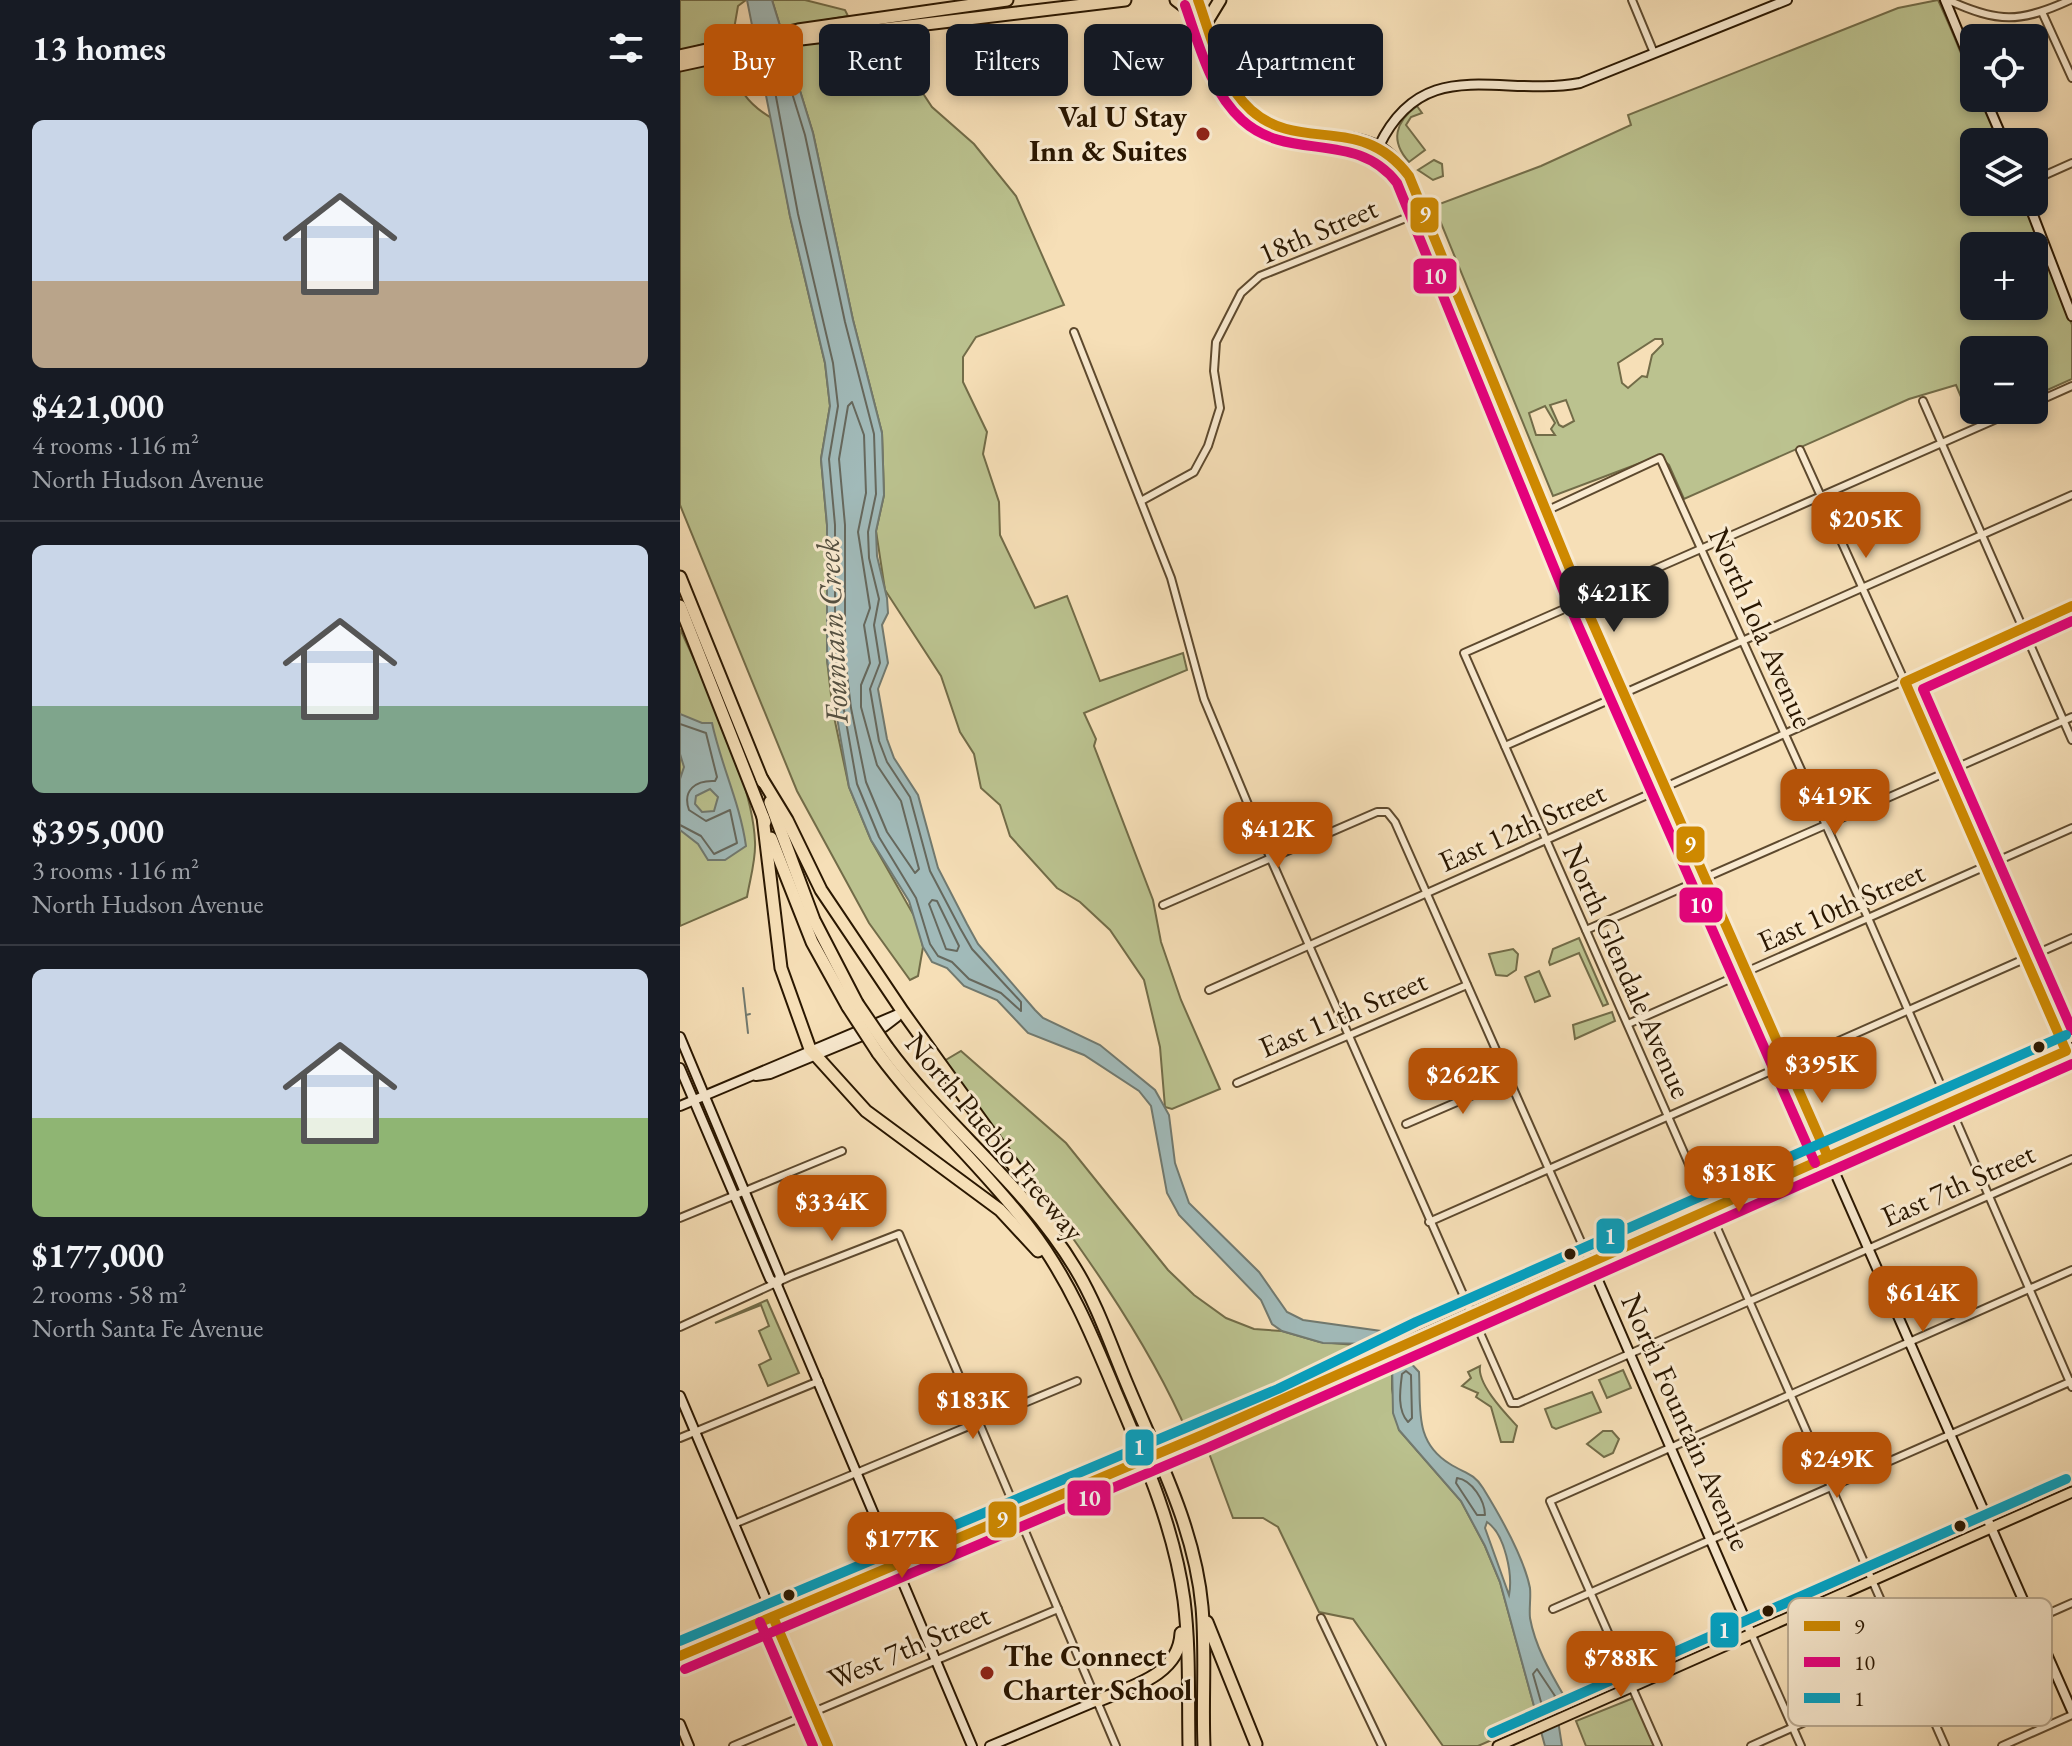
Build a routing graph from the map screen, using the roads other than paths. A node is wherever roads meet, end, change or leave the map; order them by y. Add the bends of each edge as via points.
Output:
1 (1007, 0) edge
2 (1125, 0) edge
3 (1176, 0) edge
4 (1198, 0) edge
5 (1220, 0) edge
6 (1632, 0) edge
7 (1787, 0) edge
8 (1947, 0) edge
9 (2070, 0) edge
10 (2042, 12) junction
11 (1206, 23) junction
12 (803, 34) edge
13 (803, 34) edge
14 (1960, 34) edge
15 (1654, 53) junction
16 (704, 55) edge
17 (683, 60) edge
18 (2072, 78) edge
19 (1379, 146) junction
20 (2072, 163) edge
21 (2048, 174) edge
22 (1426, 210) junction
23 (2033, 216) edge
24 (2072, 316) edge
25 (1074, 332) dead end
26 (2072, 386) edge
27 (2048, 397) edge
28 (1923, 401) dead end
29 (1985, 424) edge
30 (1941, 443) junction
31 (1800, 450) dead end
32 (2072, 495) edge
33 (1820, 496) junction
34 (1141, 501) junction
35 (1546, 511) junction
36 (1982, 535) junction
37 (1703, 548) junction
38 (680, 577) edge
39 (1862, 588) junction
40 (1583, 601) junction
41 (680, 606) edge
42 (2072, 606) edge
43 (2023, 628) junction
44 (1743, 641) junction
45 (1905, 682) junction
46 (1623, 694) junction
47 (2072, 717) edge
48 (2064, 721) junction
49 (1784, 733) junction
50 (2072, 740) edge
51 (1505, 746) junction
52 (1944, 773) junction
53 (762, 779) junction
54 (1664, 787) junction
55 (763, 817) junction
56 (1825, 825) junction
57 (2072, 828) edge
58 (1545, 840) junction
59 (1270, 857) junction
60 (1985, 867) junction
61 (1706, 879) junction
62 (1426, 894) junction
63 (1163, 905) dead end
64 (1868, 918) junction
65 (1586, 930) junction
66 (2072, 938) edge
67 (1309, 946) junction
68 (2026, 959) junction
69 (1746, 973) junction
70 (1467, 985) junction
71 (1209, 990) dead end
72 (853, 1005) junction
73 (1907, 1010) junction
74 (903, 1012) junction
75 (1628, 1024) junction
76 (1348, 1036) junction
77 (680, 1037) edge
78 (883, 1050) junction
79 (2069, 1050) edge
80 (812, 1053) junction
81 (2072, 1064) edge
82 (1787, 1065) junction
83 (680, 1068) edge
84 (1508, 1080) junction
85 (1237, 1083) dead end
86 (704, 1096) junction
87 (694, 1100) junction
88 (1947, 1104) junction
89 (680, 1106) edge
90 (1668, 1117) junction
91 (1406, 1124) dead end
92 (842, 1151) dead end
93 (1828, 1157) junction
94 (2072, 1159) edge
95 (1548, 1168) junction
96 (744, 1192) junction
97 (733, 1196) junction
98 (1988, 1196) junction
99 (1708, 1210) junction
100 (680, 1218) edge
101 (1429, 1222) junction
102 (1868, 1249) junction
103 (1590, 1262) junction
104 (1075, 1267) junction
105 (2072, 1270) edge
106 (777, 1285) junction
107 (2029, 1289) junction
108 (1071, 1292) junction
109 (1748, 1302) junction
110 (1470, 1315) junction
111 (680, 1327) edge
112 (1909, 1342) junction
113 (1630, 1355) junction
114 (819, 1381) junction
115 (1077, 1381) dead end
116 (2071, 1383) edge
117 (1789, 1394) junction
118 (680, 1396) edge
119 (981, 1422) junction
120 (695, 1432) junction
121 (1949, 1434) junction
122 (680, 1438) edge
123 (1670, 1447) junction
124 (857, 1473) junction
125 (1830, 1487) junction
126 (2072, 1492) edge
127 (1019, 1514) junction
128 (734, 1524) junction
129 (1989, 1525) junction
130 (1711, 1540) junction
131 (897, 1565) junction
132 (1871, 1581) junction
133 (1590, 1592) junction
134 (1832, 1598) edge
135 (1878, 1598) edge
136 (2021, 1598) edge
137 (1184, 1600) junction
138 (2072, 1603) edge
139 (1202, 1607) junction
140 (1058, 1609) junction
141 (1553, 1609) dead end
142 (2052, 1612) edge
143 (773, 1617) junction
144 (1788, 1617) edge
145 (1321, 1618) dead end
146 (1751, 1633) junction
147 (680, 1656) edge
148 (937, 1660) junction
149 (2052, 1668) edge
150 (1632, 1686) junction
151 (1097, 1701) junction
152 (814, 1712) junction
153 (2072, 1713) edge
154 (1788, 1716) edge
155 (2052, 1722) edge
156 (680, 1724) edge
157 (1936, 1726) edge
158 (2044, 1726) edge
159 (1793, 1727) joint
160 (1204, 1744) edge
161 (1254, 1745) edge
162 (689, 1746) edge
163 (733, 1746) edge
164 (828, 1746) edge
165 (972, 1746) edge
166 (990, 1746) edge
167 (1116, 1746) edge
168 (1189, 1746) edge
169 (1382, 1746) edge
170 (1498, 1746) edge
171 (1658, 1746) edge
172 (1751, 1746) edge
173 (1801, 1746) edge
174 (1945, 1746) edge
175 (2002, 1746) edge

1 - 12 highway
2 - 13 highway
3 - 11 highway
4 - 11 street
5 - 11 highway
6 - 15 street
7 - 15 street
8 - 10 street via 1997,18
8 - 14 street
9 - 10 street
10 - 18 street
11 - 19 street via 1234,86 1251,110 1282,127
15 - 19 street via 1580,83 1550,88 1466,82 1442,86 1398,114
16 - 17 highway
19 - 22 street via 1409,176
20 - 21 street
22 - 34 street, 18th Street via 1260,276 1241,293 1216,342 1220,408 1208,446 1194,472
22 - 35 street
23 - 24 street
25 - 34 street
26 - 27 street
28 - 30 street
29 - 30 street
30 - 33 street
30 - 36 street
31 - 33 street
32 - 36 street
33 - 37 street
33 - 39 street
34 - 59 street via 1171,578 1204,699
35 - 37 street, North Iola Avenue via 1660,458
35 - 40 street
36 - 39 street
36 - 43 street
37 - 40 street
37 - 44 street, North Iola Avenue
38 - 53 highway, North Pueblo Freeway
39 - 44 street
39 - 45 street
40 - 46 street
40 - 51 street, North Glendale Avenue via 1464,653
41 - 55 highway, North Pueblo Freeway
42 - 43 street, East 12th Street
43 - 45 street, East 12th Street
43 - 48 street
44 - 46 street
44 - 49 street, North Iola Avenue
45 - 49 street, East 12th Street
45 - 52 street
46 - 51 street
46 - 54 street
47 - 48 street
48 - 50 street
48 - 52 street
49 - 54 street, East 12th Street
49 - 56 street, North Iola Avenue
51 - 58 street, North Glendale Avenue
52 - 56 street
52 - 60 street
53 - 72 highway, North Pueblo Freeway via 808,906
53 - 74 highway via 821,890
54 - 58 street, East 12th Street
54 - 61 street
55 - 72 highway, North Pueblo Freeway via 812,942
55 - 80 highway via 781,968
56 - 61 street
56 - 64 street, North Iola Avenue
57 - 60 street, East 10th Street
58 - 62 street, East 12th Street
58 - 65 street, North Glendale Avenue
59 - 62 street, North Fountain Avenue via 1387,812
59 - 63 street
59 - 67 street
60 - 64 street, East 10th Street
60 - 68 street
61 - 65 street
61 - 69 street
62 - 67 street, East 12th Street
62 - 70 street, North Fountain Avenue
64 - 69 street, East 10th Street
64 - 73 street, North Iola Avenue
65 - 75 street, North Glendale Avenue
66 - 68 street
67 - 71 street, East 12th Street
67 - 76 street
68 - 73 street
68 - 79 street
69 - 75 street, East 10th Street
69 - 82 street
70 - 76 street, East 11th Street
70 - 84 street, North Fountain Avenue
72 - 78 highway, North Pueblo Freeway, bridge
73 - 82 street
73 - 88 street, North Iola Avenue
74 - 80 street
74 - 104 highway via 1027,1184
75 - 90 street, North Glendale Avenue
76 - 85 street, East 11th Street
76 - 101 street
77 - 86 street
78 - 104 highway, North Pueblo Freeway via 1012,1188
78 - 108 highway, North Pueblo Freeway via 915,1100 1029,1227
79 - 81 street
79 - 88 street
80 - 86 street
80 - 108 highway via 891,1132 1000,1210
82 - 90 street
82 - 93 street
83 - 87 street
84 - 91 street
84 - 95 street, North Fountain Avenue
86 - 87 street
86 - 96 street
87 - 89 street
87 - 97 street
88 - 93 street
88 - 98 street, North Iola Avenue
90 - 95 street
90 - 99 street, North Glendale Avenue
92 - 96 street
93 - 99 street
93 - 102 street
94 - 98 street, East 7th Street
95 - 101 street
95 - 103 street, North Fountain Avenue
96 - 97 street
96 - 106 street via 780,1276
97 - 100 street
97 - 106 street
98 - 102 street, East 7th Street
98 - 107 street, North Iola Avenue
99 - 103 street
99 - 109 street, North Glendale Avenue
101 - 110 street
102 - 109 street, East 7th Street
102 - 112 street
103 - 110 street
103 - 113 street, North Fountain Avenue
104 - 139 highway, North Pueblo Freeway via 1180,1511
105 - 107 street
106 - 111 street
106 - 114 street
106 - 119 street via 899,1234
107 - 112 street
107 - 116 street, North Iola Avenue
108 - 137 highway, North Pueblo Freeway via 1158,1494
109 - 113 street, East 7th Street
109 - 117 street, North Glendale Avenue
110 - 113 street, East 7th Street via 1511,1403
110 - 127 street, bridge
112 - 117 street
112 - 121 street
113 - 123 street, North Fountain Avenue
114 - 120 street
114 - 124 street
115 - 119 street
116 - 121 street
117 - 123 street
117 - 125 street, North Glendale Avenue
118 - 120 street
119 - 124 street
119 - 127 street
120 - 122 street
120 - 128 street
121 - 125 street
121 - 129 street
123 - 130 street, North Fountain Avenue
123 - 133 street via 1550,1501
124 - 128 street
124 - 131 street
125 - 130 street
125 - 132 street, North Glendale Avenue
126 - 129 main road
127 - 131 street
127 - 140 street
128 - 143 street
129 - 132 main road
129 - 136 street
130 - 133 street
130 - 146 street, North Fountain Avenue
131 - 143 street
131 - 148 street
132 - 134 main road
132 - 135 street, North Glendale Avenue
133 - 141 street
133 - 150 street
137 - 151 highway via 1180,1643 1168,1666
137 - 168 highway, North Pueblo Freeway
138 - 142 street
139 - 160 highway, North Pueblo Freeway
139 - 161 highway
140 - 148 street, West 7th Street
140 - 151 street
143 - 147 street
143 - 152 street
144 - 146 main road
145 - 169 street
146 - 150 main road
146 - 154 street, North Fountain Avenue
148 - 152 street, West 7th Street
148 - 165 street
149 - 153 street
150 - 170 main road
150 - 171 street
151 - 166 street
151 - 167 street
152 - 163 street, West 7th Street
152 - 164 street
153 - 155 street
156 - 162 street
157 - 174 street, North Glendale Avenue
158 - 175 street
159 - 172 street
159 - 173 street, North Fountain Avenue

